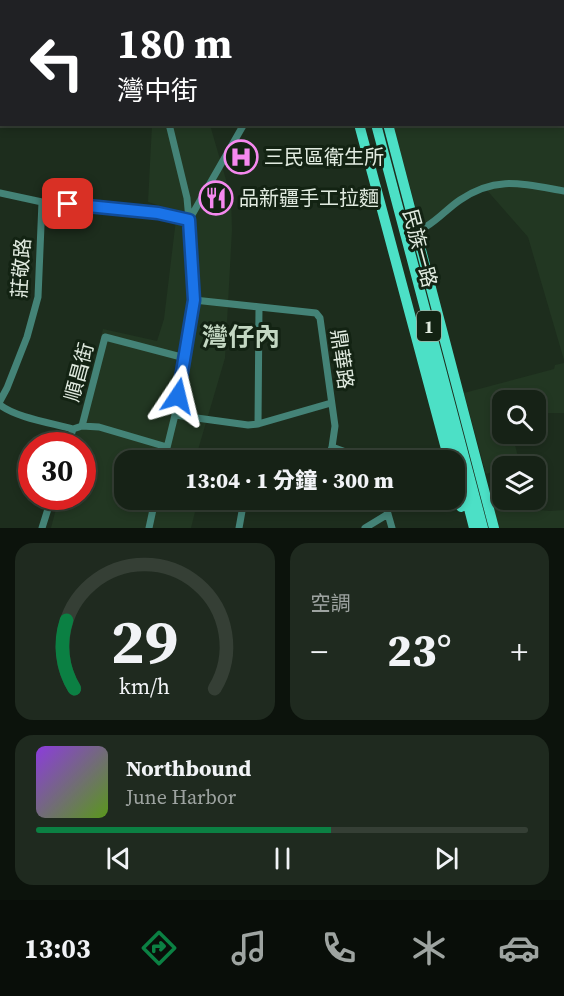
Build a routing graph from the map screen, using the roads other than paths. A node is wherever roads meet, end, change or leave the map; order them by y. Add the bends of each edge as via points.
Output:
1 (169, 126) edge
2 (243, 126) edge
3 (359, 126) edge
4 (370, 126) edge
5 (377, 126) edge
6 (389, 126) edge
7 (564, 191) edge
8 (0, 193) edge
9 (42, 202) junction
10 (189, 220) junction
11 (416, 230) junction
12 (404, 234) junction
13 (194, 300) junction
14 (259, 307) junction
15 (185, 358) junction
16 (0, 403) edge
17 (331, 404) junction
18 (175, 415) junction
19 (258, 424) junction
20 (82, 426) junction
21 (73, 429) junction
22 (72, 432) edge
23 (167, 447) junction
24 (332, 447) junction
25 (166, 450) edge
26 (331, 450) edge
27 (340, 450) edge
28 (446, 450) edge
29 (456, 450) edge
30 (457, 450) edge
31 (459, 450) edge
32 (465, 483) edge
33 (48, 510) edge
34 (152, 510) edge
35 (242, 510) edge
36 (387, 510) edge
37 (388, 514) junction
38 (42, 528) edge
39 (148, 528) edge
40 (239, 528) edge
41 (365, 528) edge
42 (392, 528) edge
43 (467, 528) edge
44 (474, 528) edge
45 (483, 528) edge
46 (494, 528) edge

1 - 10 street
2 - 10 street
3 - 28 main road, 民族一路 / 1
4 - 29 main road, 民族一路 / 1
5 - 12 main road, 民族一路 / 1
6 - 11 main road, 民族一路 / 1
7 - 11 street via 519,183 495,184 461,199 426,227
8 - 9 street
9 - 10 street via 158,213
9 - 16 street, 莊敬路 via 38,297 27,337
10 - 13 street
11 - 12 street
11 - 31 main road, 民族一路 / 1
12 - 30 main road, 民族一路 / 1
13 - 14 street, 鼎華路
13 - 15 street
14 - 17 street, 鼎華路 via 316,313 320,318
14 - 19 street
15 - 18 street
15 - 20 street, 順昌街 via 105,337
16 - 21 street via 18,414
17 - 19 street
17 - 24 street, 鼎華路 via 335,426
18 - 19 street
18 - 23 street
20 - 21 street
20 - 23 street via 99,426
21 - 22 street, 順昌街
23 - 25 street
24 - 26 street, 鼎華路
24 - 27 street
32 - 43 main road, 民族一路 / 1
32 - 44 main road, 民族一路 / 1
32 - 45 main road, 民族一路 / 1
32 - 46 main road, 民族一路 / 1
33 - 38 street
34 - 39 street
35 - 40 street
36 - 37 street
37 - 41 street
37 - 42 street

